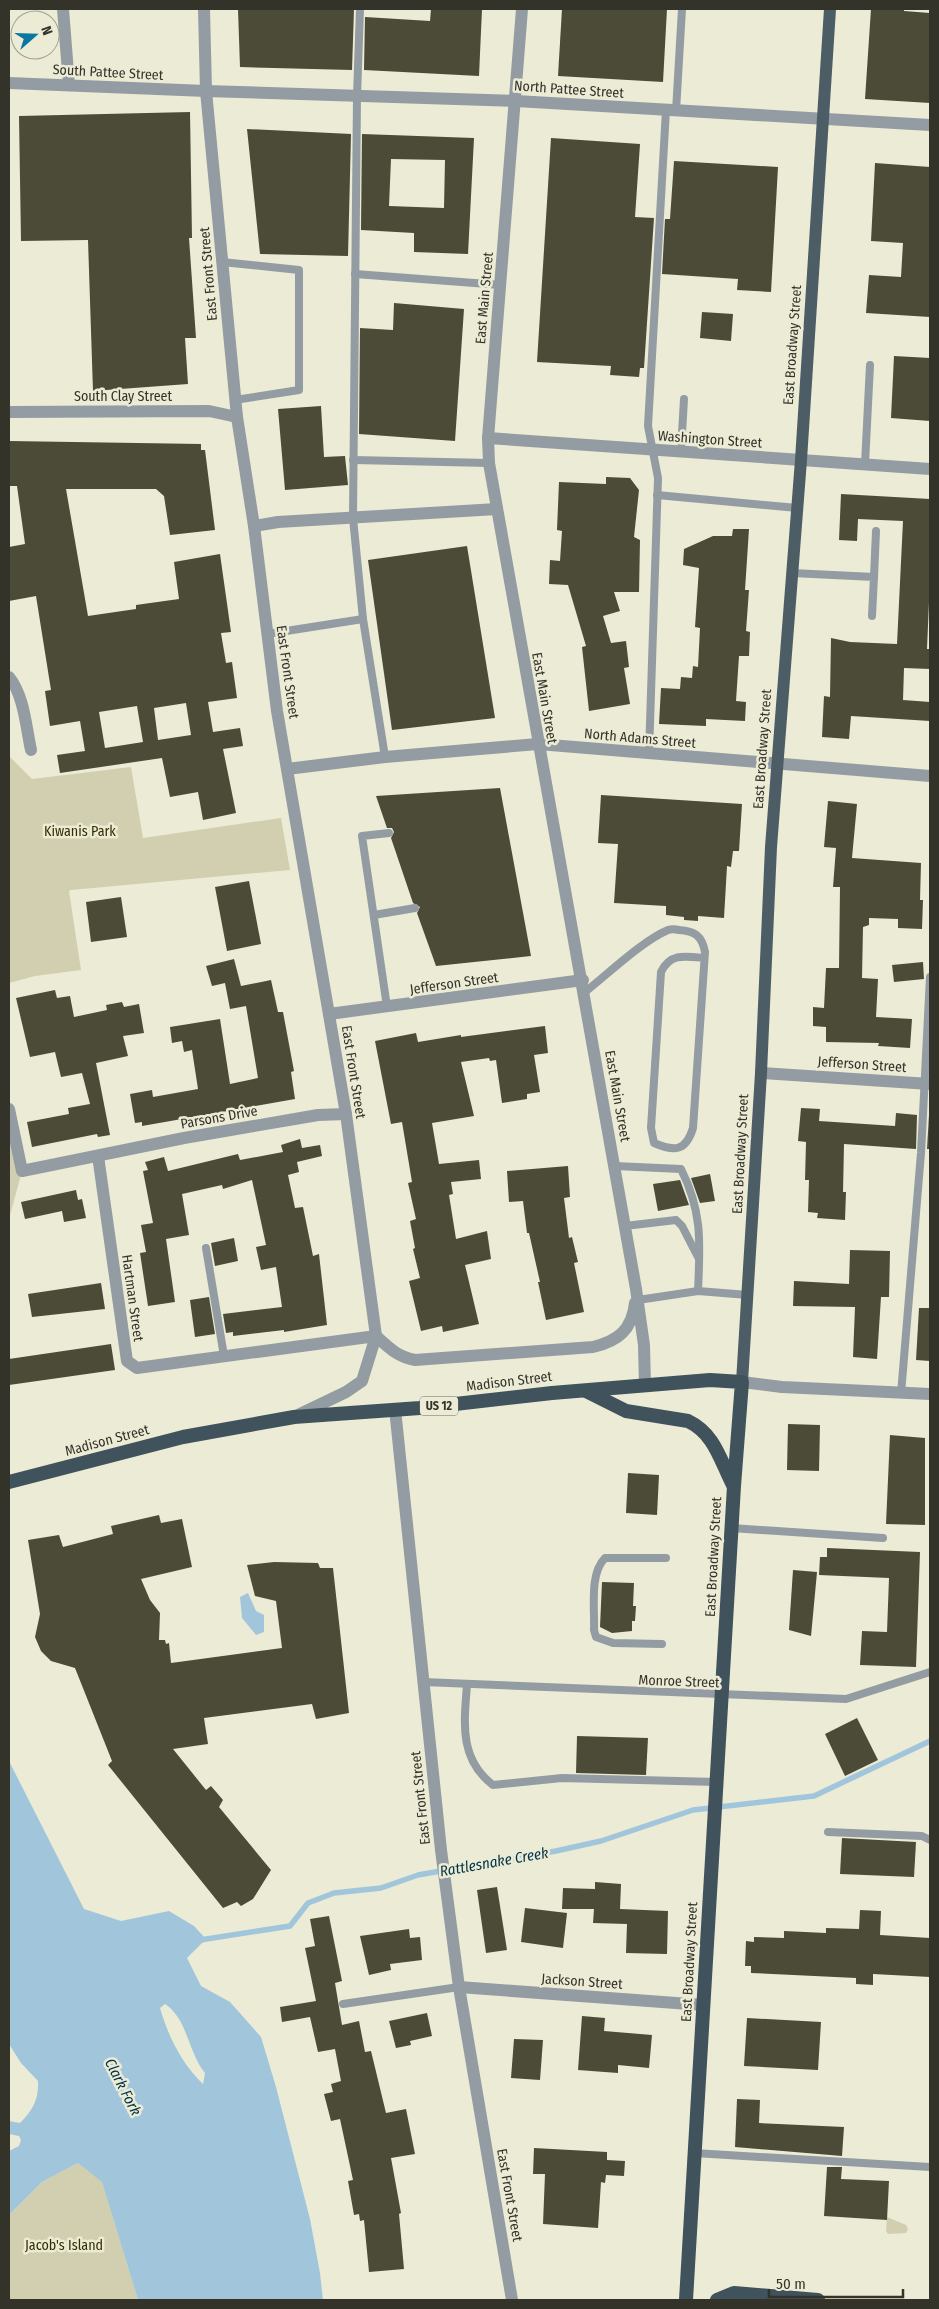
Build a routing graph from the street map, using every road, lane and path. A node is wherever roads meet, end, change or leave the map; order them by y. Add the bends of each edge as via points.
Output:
1 (63, 9) edge
2 (204, 9) edge
3 (360, 9) edge
4 (522, 9) edge
5 (682, 9) edge
6 (830, 9) edge
7 (9, 83) edge
8 (68, 85) junction
9 (206, 92) junction
10 (357, 96) junction
11 (516, 101) junction
12 (671, 111) junction
13 (823, 120) junction
14 (930, 125) edge
15 (222, 262) junction
16 (355, 274) junction
17 (501, 285) junction
18 (870, 365) dead end
19 (684, 399) dead end
20 (235, 400) junction
21 (9, 412) edge
22 (237, 417) junction
23 (488, 438) junction
24 (652, 449) junction
25 (681, 451) junction
26 (353, 460) junction
27 (801, 460) junction
28 (489, 463) junction
29 (865, 464) junction
30 (930, 469) edge
31 (657, 496) junction
32 (797, 508) junction
33 (497, 509) junction
34 (353, 518) junction
35 (254, 526) junction
36 (876, 531) dead end
37 (792, 572) junction
38 (874, 577) junction
39 (872, 616) dead end
40 (363, 619) junction
41 (267, 634) junction
42 (9, 677) edge
43 (538, 744) junction
44 (31, 750) dead end
45 (649, 754) junction
46 (385, 757) junction
47 (777, 765) junction
48 (287, 770) junction
49 (930, 776) edge
50 (389, 833) dead end
51 (415, 908) dead end
52 (374, 915) junction
53 (704, 958) junction
54 (930, 977) edge
55 (584, 986) junction
56 (388, 1007) junction
57 (330, 1014) junction
58 (761, 1072) junction
59 (927, 1083) edge
60 (9, 1109) edge
61 (346, 1114) junction
62 (98, 1156) junction
63 (615, 1166) junction
64 (625, 1226) junction
65 (206, 1248) dead end
66 (699, 1259) junction
67 (698, 1292) junction
68 (637, 1294) junction
69 (748, 1294) junction
70 (376, 1336) junction
71 (224, 1356) junction
72 (742, 1382) junction
73 (645, 1386) junction
74 (585, 1390) junction
75 (901, 1394) junction
76 (930, 1394) edge
77 (395, 1409) junction
78 (294, 1417) junction
79 (9, 1482) edge
80 (734, 1486) junction
81 (731, 1528) junction
82 (883, 1538) dead end
83 (666, 1558) dead end
84 (662, 1644) dead end
85 (930, 1672) edge
86 (423, 1682) junction
87 (467, 1685) junction
88 (721, 1695) junction
89 (716, 1782) junction
90 (828, 1832) dead end
91 (930, 1840) edge
92 (460, 1987) junction
93 (343, 2004) dead end
94 (703, 2005) junction
95 (694, 2152) junction
96 (930, 2167) edge
97 (512, 2300) edge
98 (686, 2300) edge
99 (717, 2300) edge
100 (818, 2300) edge

1 - 8 street
2 - 9 street, East Front Street
3 - 10 lane
4 - 11 street, East Main Street
5 - 12 lane
6 - 13 main road, East Broadway Street
7 - 8 street, South Pattee Street
8 - 9 street, South Pattee Street
9 - 10 street, North Pattee Street
9 - 15 street, East Front Street
10 - 11 street, North Pattee Street
10 - 16 lane
11 - 12 street, North Pattee Street
11 - 17 street, East Main Street
12 - 13 street, North Pattee Street
12 - 24 lane via 648,426
13 - 14 street, North Pattee Street
13 - 27 main road, East Broadway Street
15 - 20 street, East Front Street
15 - 20 lane via 300,270 299,390
16 - 17 lane
16 - 26 lane
17 - 23 street, East Main Street
18 - 29 lane
19 - 25 lane
20 - 22 street, East Front Street
21 - 22 street, South Clay Street via 209,411
22 - 35 street, East Front Street
23 - 24 street, Washington Street
23 - 28 street, East Main Street
24 - 25 street, Washington Street
24 - 31 lane via 658,478
25 - 27 street, Washington Street
26 - 28 lane
26 - 34 lane
27 - 29 street, Washington Street
27 - 32 main road, East Broadway Street
28 - 33 street, East Main Street
29 - 30 street, Washington Street
31 - 32 lane
31 - 45 lane
32 - 37 main road, East Broadway Street
33 - 34 street
33 - 43 street, East Main Street
34 - 35 street
34 - 40 lane
35 - 41 street, East Front Street
36 - 38 lane
37 - 38 lane
37 - 47 main road, East Broadway Street
38 - 39 lane
40 - 41 lane
40 - 46 lane
41 - 48 street, East Front Street
42 - 44 street via 20,698
43 - 45 street, North Adams Street
43 - 46 street, North Adams Street
43 - 55 street, East Main Street
45 - 47 street, North Adams Street
46 - 48 street, North Adams Street
47 - 49 street, North Adams Street
47 - 58 main road, East Broadway Street
48 - 57 street, East Front Street
50 - 52 lane via 362,836
51 - 52 lane
52 - 56 lane
53 - 53 lane via 693,1128 689,1141 670,1150 654,1143 651,1128 661,972 666,963 677,956
53 - 55 lane via 703,943 698,935 690,930 670,929
54 - 59 lane
55 - 56 street, Jefferson Street
55 - 63 street, East Main Street
56 - 57 street, Jefferson Street
57 - 61 street, East Front Street
58 - 59 street, Jefferson Street
58 - 69 main road, East Broadway Street
59 - 75 lane
60 - 62 street via 22,1170
61 - 62 street, Parsons Drive via 318,1115
61 - 70 street, East Front Street
62 - 71 street, Hartman Street via 127,1361 138,1368
63 - 64 street, East Main Street
63 - 66 lane via 681,1169 696,1204
64 - 66 lane via 676,1220
64 - 68 street, East Main Street
65 - 71 lane
66 - 67 lane
67 - 68 lane
67 - 69 lane
68 - 70 street, Madison Street via 633,1316 625,1332 614,1340 593,1347 415,1360 393,1352
68 - 73 street, East Main Street via 644,1345
69 - 72 main road, East Broadway Street
70 - 71 street, Hartman Street
70 - 78 street via 362,1381
72 - 73 highway, Madison Street / US 12 via 710,1380
72 - 75 street, Madison Street
72 - 80 highway, East Broadway Street
73 - 74 highway, Madison Street / US 12
74 - 77 highway, Madison Street / US 12
74 - 80 highway via 626,1412 696,1425 710,1437
75 - 76 street, Madison Street
77 - 78 highway, Madison Street / US 12
77 - 86 street, East Front Street
78 - 79 highway, Madison Street / US 12 via 183,1437
80 - 81 highway, East Broadway Street
81 - 82 lane
81 - 88 highway, East Broadway Street
83 - 84 lane via 605,1558 597,1568 595,1593 596,1636 613,1643
85 - 88 lane, Monroe Street via 846,1699
86 - 87 lane, Monroe Street
86 - 92 street, East Front Street
87 - 88 lane, Monroe Street
87 - 89 lane via 465,1733 470,1756 476,1769 493,1785 562,1778
88 - 89 highway, East Broadway Street
89 - 94 highway, East Broadway Street
90 - 91 lane via 922,1836
92 - 93 lane
92 - 94 street, Jackson Street
92 - 97 street, East Front Street
94 - 95 highway, East Broadway Street
95 - 96 lane
95 - 98 highway, East Broadway Street
99 - 100 highway via 734,2294

